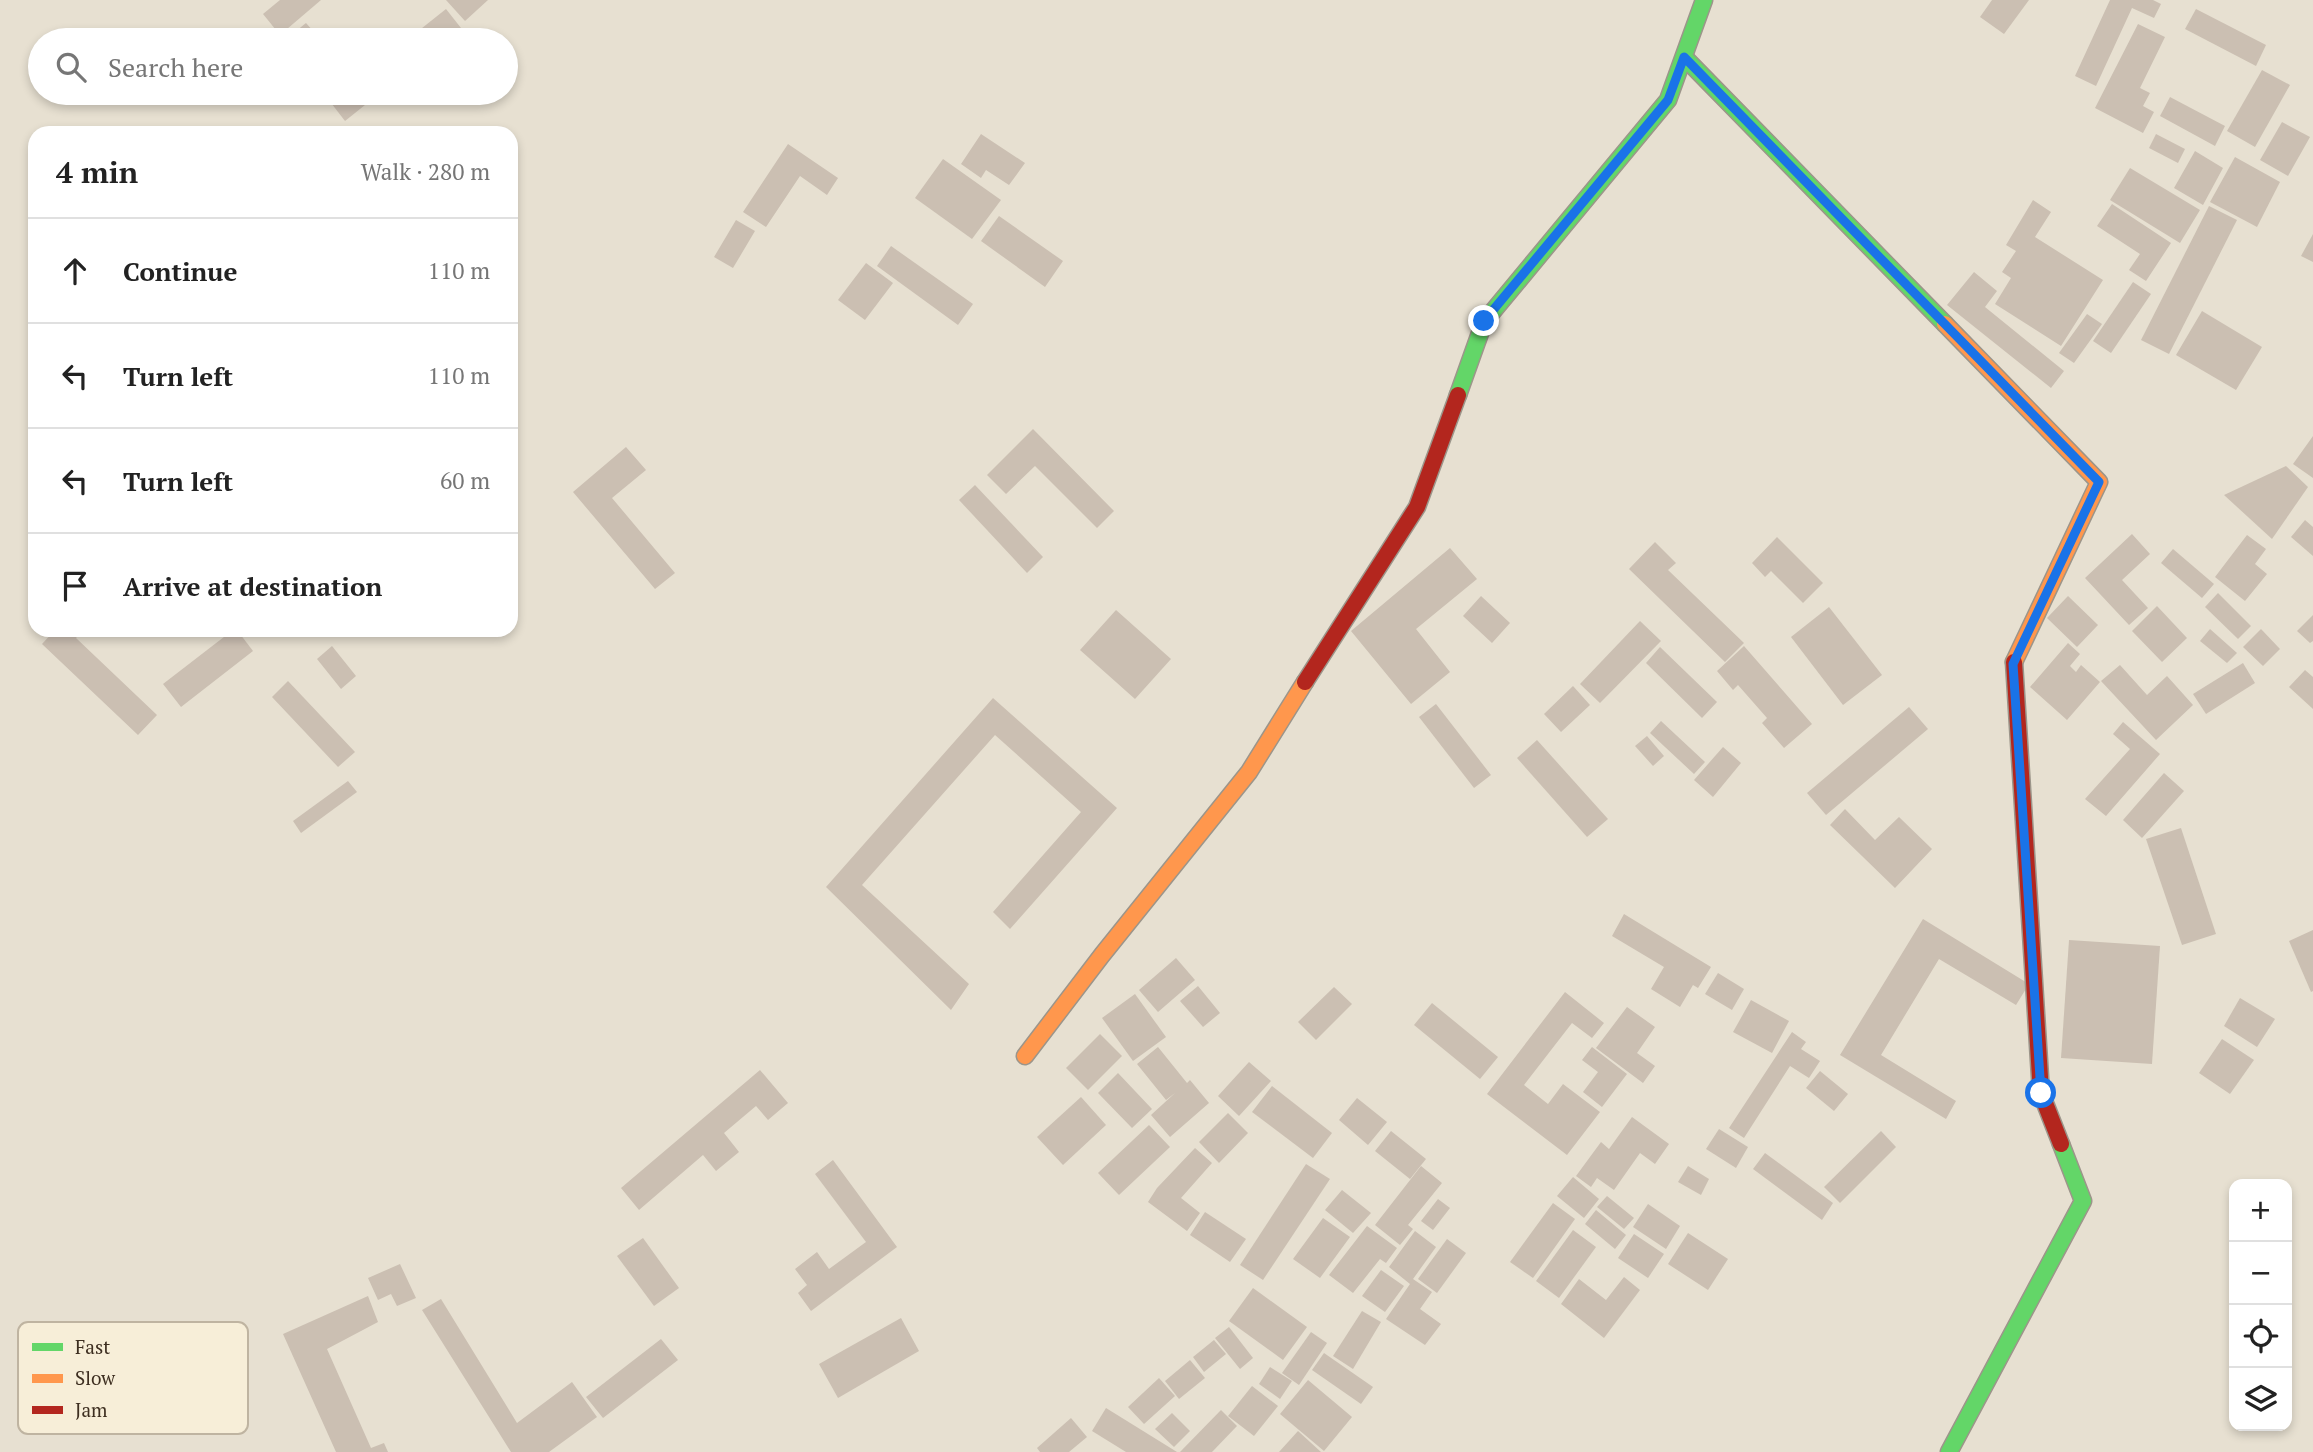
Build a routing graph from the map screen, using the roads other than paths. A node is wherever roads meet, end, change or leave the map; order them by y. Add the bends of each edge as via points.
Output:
1 (1704, 0) edge
2 (1684, 57) junction
3 (1026, 1056) dead end
4 (1949, 1452) edge

1 - 2 street
2 - 3 street via 1668,100 1484,321 1417,507 1249,772
2 - 4 street via 2099,482 2013,664 2041,1093 2083,1201

